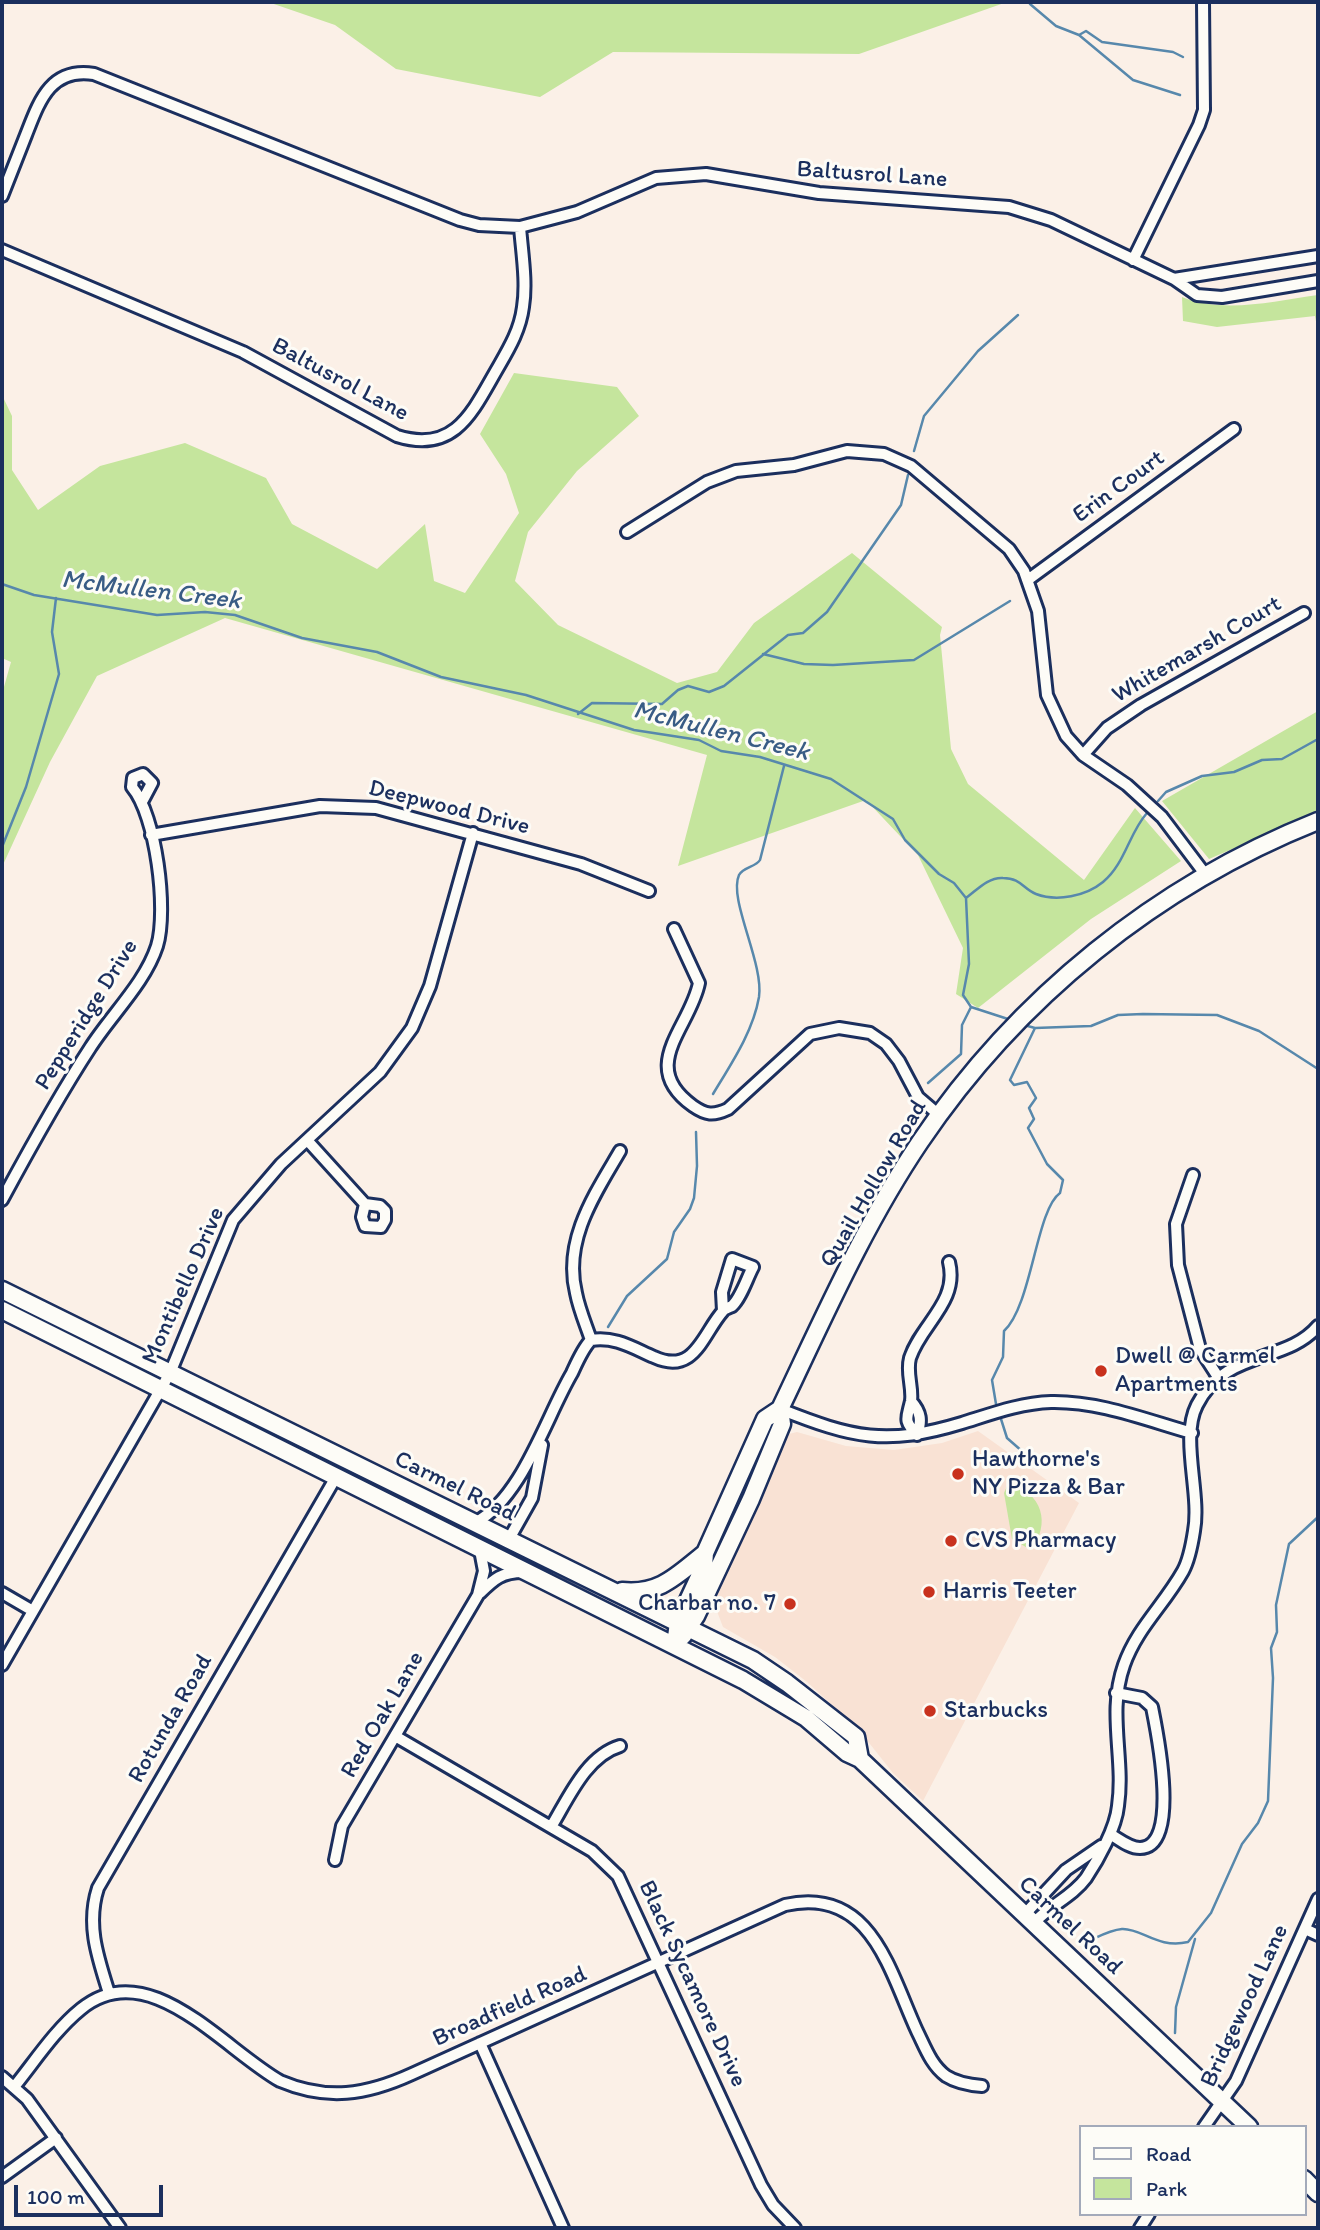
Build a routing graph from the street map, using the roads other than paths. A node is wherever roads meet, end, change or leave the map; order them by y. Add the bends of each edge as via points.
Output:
1 (1203, 2) edge
2 (2, 196) edge
3 (520, 227) junction
4 (2, 250) edge
5 (1318, 256) edge
6 (1133, 260) junction
7 (1174, 279) junction
8 (1318, 281) edge
9 (1234, 429) dead end
10 (627, 532) dead end
11 (1029, 579) junction
12 (1304, 613) dead end
13 (1083, 755) junction
14 (143, 800) dead end
15 (1318, 821) edge
16 (473, 833) junction
17 (151, 835) junction
18 (1205, 874) junction
19 (649, 891) dead end
20 (674, 929) dead end
21 (939, 1115) junction
22 (307, 1140) junction
23 (621, 1151) dead end
24 (1193, 1175) dead end
25 (2, 1200) edge
26 (365, 1204) dead end
27 (949, 1262) dead end
28 (2, 1290) edge
29 (2, 1310) edge
30 (723, 1311) dead end
31 (1318, 1326) edge
32 (592, 1340) junction
33 (170, 1373) junction
34 (1217, 1377) junction
35 (162, 1388) junction
36 (780, 1409) junction
37 (545, 1421) junction
38 (1192, 1433) junction
39 (917, 1435) junction
40 (336, 1477) junction
41 (476, 1522) junction
42 (509, 1539) junction
43 (480, 1550) junction
44 (705, 1553) junction
45 (523, 1572) junction
46 (614, 1590) junction
47 (2, 1593) edge
48 (478, 1595) junction
49 (33, 1611) junction
50 (684, 1625) junction
51 (675, 1646) junction
52 (2, 1665) edge
53 (1116, 1693) junction
54 (395, 1736) junction
55 (620, 1746) dead end
56 (860, 1759) junction
57 (551, 1827) junction
58 (1110, 1834) junction
59 (1101, 1846) junction
60 (335, 1860) dead end
61 (1318, 1899) edge
62 (1030, 1919) junction
63 (1305, 1929) junction
64 (1318, 1935) edge
65 (660, 1962) junction
66 (109, 1993) junction
67 (480, 2043) junction
68 (2, 2077) edge
69 (982, 2086) dead end
70 (14, 2087) junction
71 (1223, 2102) junction
72 (1205, 2125) edge
73 (1247, 2125) edge
74 (56, 2138) junction
75 (2, 2177) edge
76 (120, 2228) edge
77 (563, 2228) edge
78 (795, 2228) edge

1 - 6 street via 1204,110
2 - 3 street, Baltusrol Lane via 45,90 62,77 84,73 460,220
3 - 4 street, Baltusrol Lane via 524,299 514,339 466,421 441,437 421,441 397,436 214,339
3 - 6 street, Baltusrol Lane via 577,212 656,178 692,174 820,193 1009,207 1051,220
5 - 7 street
6 - 7 street, Baltusrol Lane
7 - 8 street, Baltusrol Lane via 1197,295 1222,297
9 - 11 street, Erin Court
10 - 11 street via 725,474 865,451 896,458 921,473 1009,549
11 - 13 street via 1038,611 1051,710
12 - 13 street, Whitemarsh Court via 1130,712
13 - 18 street via 1142,797 1182,840
14 - 17 street, Pepperidge Drive
15 - 18 main road, Quail Hollow Road
16 - 17 street, Deepwood Drive via 394,811 348,805
16 - 19 street, Deepwood Drive via 582,864
16 - 22 street, Montibello Drive via 430,986 412,1028 380,1072
17 - 25 street, Pepperidge Drive via 163,908 154,953 75,1072
18 - 21 main road, Quail Hollow Road via 1113,937 1039,999
20 - 21 street via 699,984 671,1042 667,1064 678,1093 703,1113 716,1115 728,1109 810,1034 839,1028 870,1033 886,1044 918,1097
21 - 36 main road, Quail Hollow Road via 888,1195
22 - 26 street
22 - 33 street, Montibello Drive via 254,1192 233,1220
23 - 32 street via 584,1212 575,1250 575,1291
24 - 34 street via 1176,1224 1178,1265 1200,1349
27 - 39 street via 949,1293 918,1339 909,1363 911,1401 906,1412 908,1425
28 - 33 main road, Carmel Road
29 - 35 main road, Carmel Road
30 - 32 street via 704,1344 679,1360 661,1360 619,1342
31 - 34 street via 1295,1343
32 - 37 street
33 - 35 street, Montibello Drive
33 - 41 main road, Carmel Road
34 - 38 street via 1196,1406
35 - 40 main road, Carmel Road
35 - 49 street, Montibello Drive
36 - 39 street via 843,1431 886,1438
36 - 44 main road, Quail Hollow Road via 765,1419
36 - 50 main road, Quail Hollow Road via 782,1424
37 - 41 street via 534,1453 512,1486 497,1507
37 - 42 street via 532,1499
38 - 39 street via 1100,1407 1051,1402 1004,1409
38 - 53 street via 1196,1507 1190,1551 1184,1570 1138,1632
40 - 43 main road, Carmel Road
40 - 66 street, Rotunda Road via 98,1888 93,1939
41 - 42 main road, Carmel Road
42 - 43 main road
42 - 46 main road, Carmel Road
43 - 45 main road, Carmel Road
43 - 48 street, Red Oak Lane via 484,1571
44 - 46 main road via 668,1584 643,1591
44 - 50 main road, Quail Hollow Road
45 - 48 street, Red Oak Lane via 497,1577
45 - 51 main road, Carmel Road
46 - 50 main road, Carmel Road
47 - 49 street
48 - 54 street, Red Oak Lane
49 - 52 street, Montibello Drive
50 - 51 main road, Quail Hollow Road
50 - 56 main road, Carmel Road via 753,1660 812,1702 856,1737
51 - 56 main road, Carmel Road via 768,1693
53 - 58 street via 1119,1806
53 - 58 street via 1142,1698 1152,1707 1165,1818 1147,1847 1136,1848
54 - 57 street, Black Sycamore Drive
54 - 60 street, Red Oak Lane via 342,1826
55 - 57 street via 592,1764
56 - 62 main road, Carmel Road
57 - 65 street, Black Sycamore Drive via 592,1852 618,1876
58 - 59 street
59 - 62 street via 1066,1870
59 - 62 street via 1077,1888
61 - 63 street, Bridgewood Lane
62 - 71 main road, Carmel Road
63 - 64 street
63 - 71 street, Bridgewood Lane
65 - 67 street, Broadfield Road
65 - 69 street, Broadfield Road via 785,1906 810,1902 834,1906 859,1920 877,1942 932,2063 952,2080
65 - 78 street, Black Sycamore Drive via 761,2185
66 - 67 street, Broadfield Road via 135,1991 160,1998 273,2078 321,2094 353,2094 382,2087
66 - 70 street via 77,2013
67 - 77 street
68 - 70 street
70 - 74 street
71 - 72 street, Bridgewood Lane
71 - 73 main road, Carmel Road
74 - 75 street
74 - 76 street

